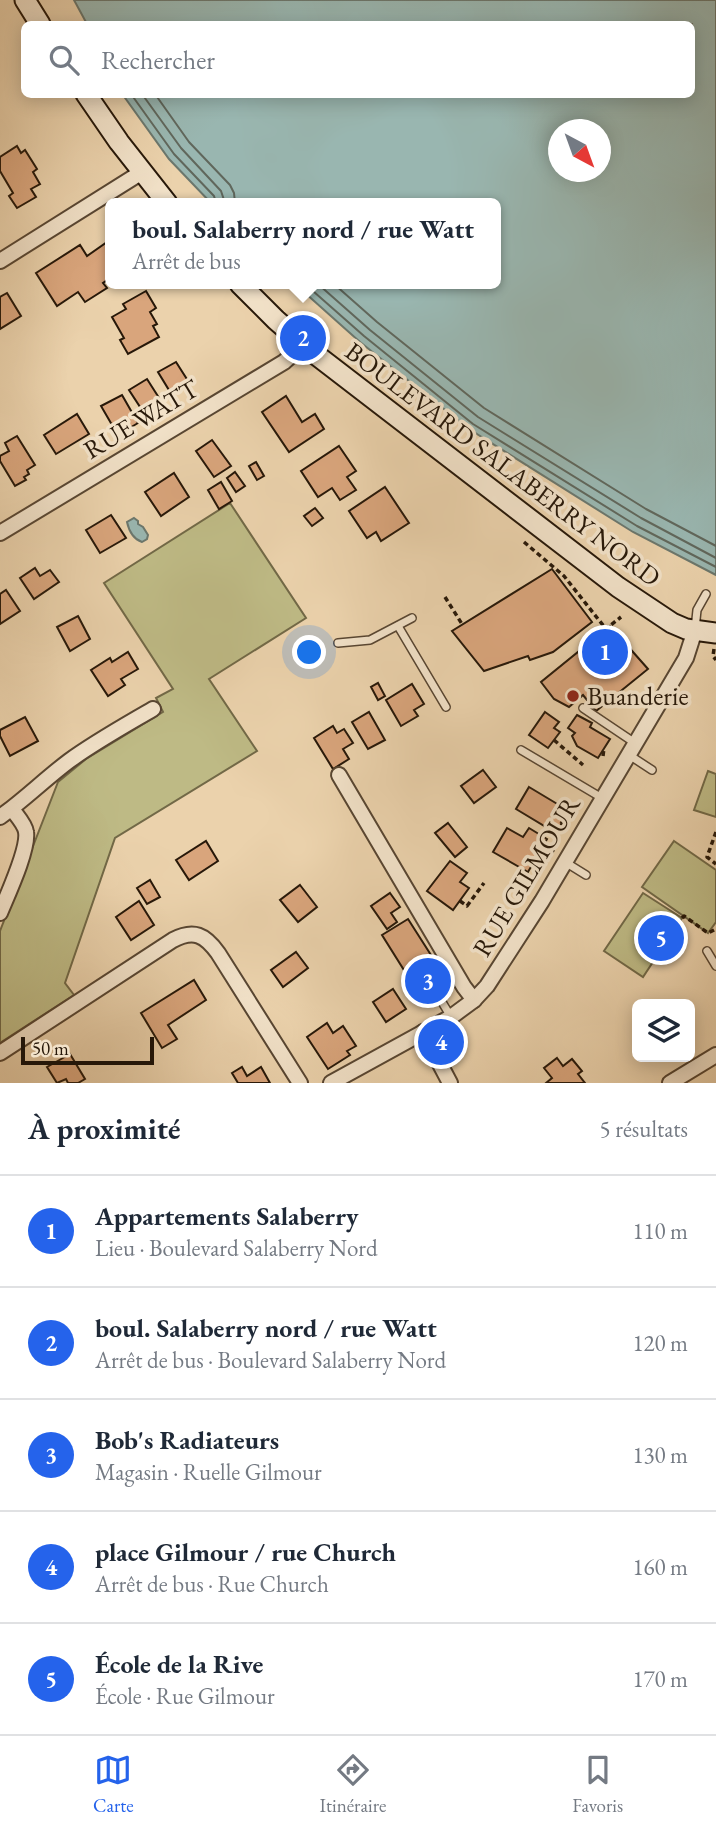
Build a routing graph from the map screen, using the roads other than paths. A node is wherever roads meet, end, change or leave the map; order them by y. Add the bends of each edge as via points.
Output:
1 (25, 0) edge
2 (38, 21) edge
3 (89, 98) edge
4 (142, 172) junction
5 (163, 198) edge
6 (0, 261) edge
7 (245, 289) edge
8 (304, 344) junction
9 (0, 533) edge
10 (706, 594) dead end
11 (412, 618) dead end
12 (398, 626) junction
13 (695, 630) junction
14 (715, 641) edge
15 (338, 643) dead end
16 (446, 706) dead end
17 (583, 708) dead end
18 (153, 709) dead end
19 (631, 749) junction
20 (521, 750) dead end
21 (652, 770) dead end
22 (339, 775) dead end
23 (602, 798) junction
24 (6, 813) edge
25 (565, 862) junction
26 (586, 875) dead end
27 (0, 913) edge
28 (707, 951) dead end
29 (716, 967) edge
30 (439, 981) dead end
31 (474, 1000) junction
32 (451, 1017) junction
33 (423, 1032) junction
34 (0, 1053) edge
35 (716, 1055) edge
36 (300, 1083) edge
37 (331, 1083) edge
38 (450, 1083) edge
39 (670, 1083) edge

1 - 2 street
3 - 4 street
4 - 5 street
4 - 6 street
7 - 8 street, BOULEVARD SALABERRY NORD
8 - 9 street, RUE WATT via 284,362
8 - 13 street, BOULEVARD SALABERRY NORD via 618,587 672,623
10 - 13 lane via 697,610
11 - 12 lane
12 - 15 lane via 370,640
12 - 16 lane
13 - 14 street, BOULEVARD SALABERRY NORD
13 - 19 street, RUE GILMOUR via 686,658
17 - 19 lane
18 - 24 street via 76,756
19 - 21 lane
19 - 23 street, RUE GILMOUR
20 - 23 lane
22 - 31 street
23 - 25 street, RUE GILMOUR
24 - 27 street via 24,827 26,838
25 - 26 lane
25 - 31 street, RUE GILMOUR via 514,946
28 - 29 lane
30 - 32 lane via 436,992
31 - 32 street, RUE GILMOUR
32 - 33 street, RUE GILMOUR
33 - 37 street, RUE GILMOUR via 352,1076
33 - 38 street
34 - 36 street via 189,934 202,937 218,953
35 - 39 street

